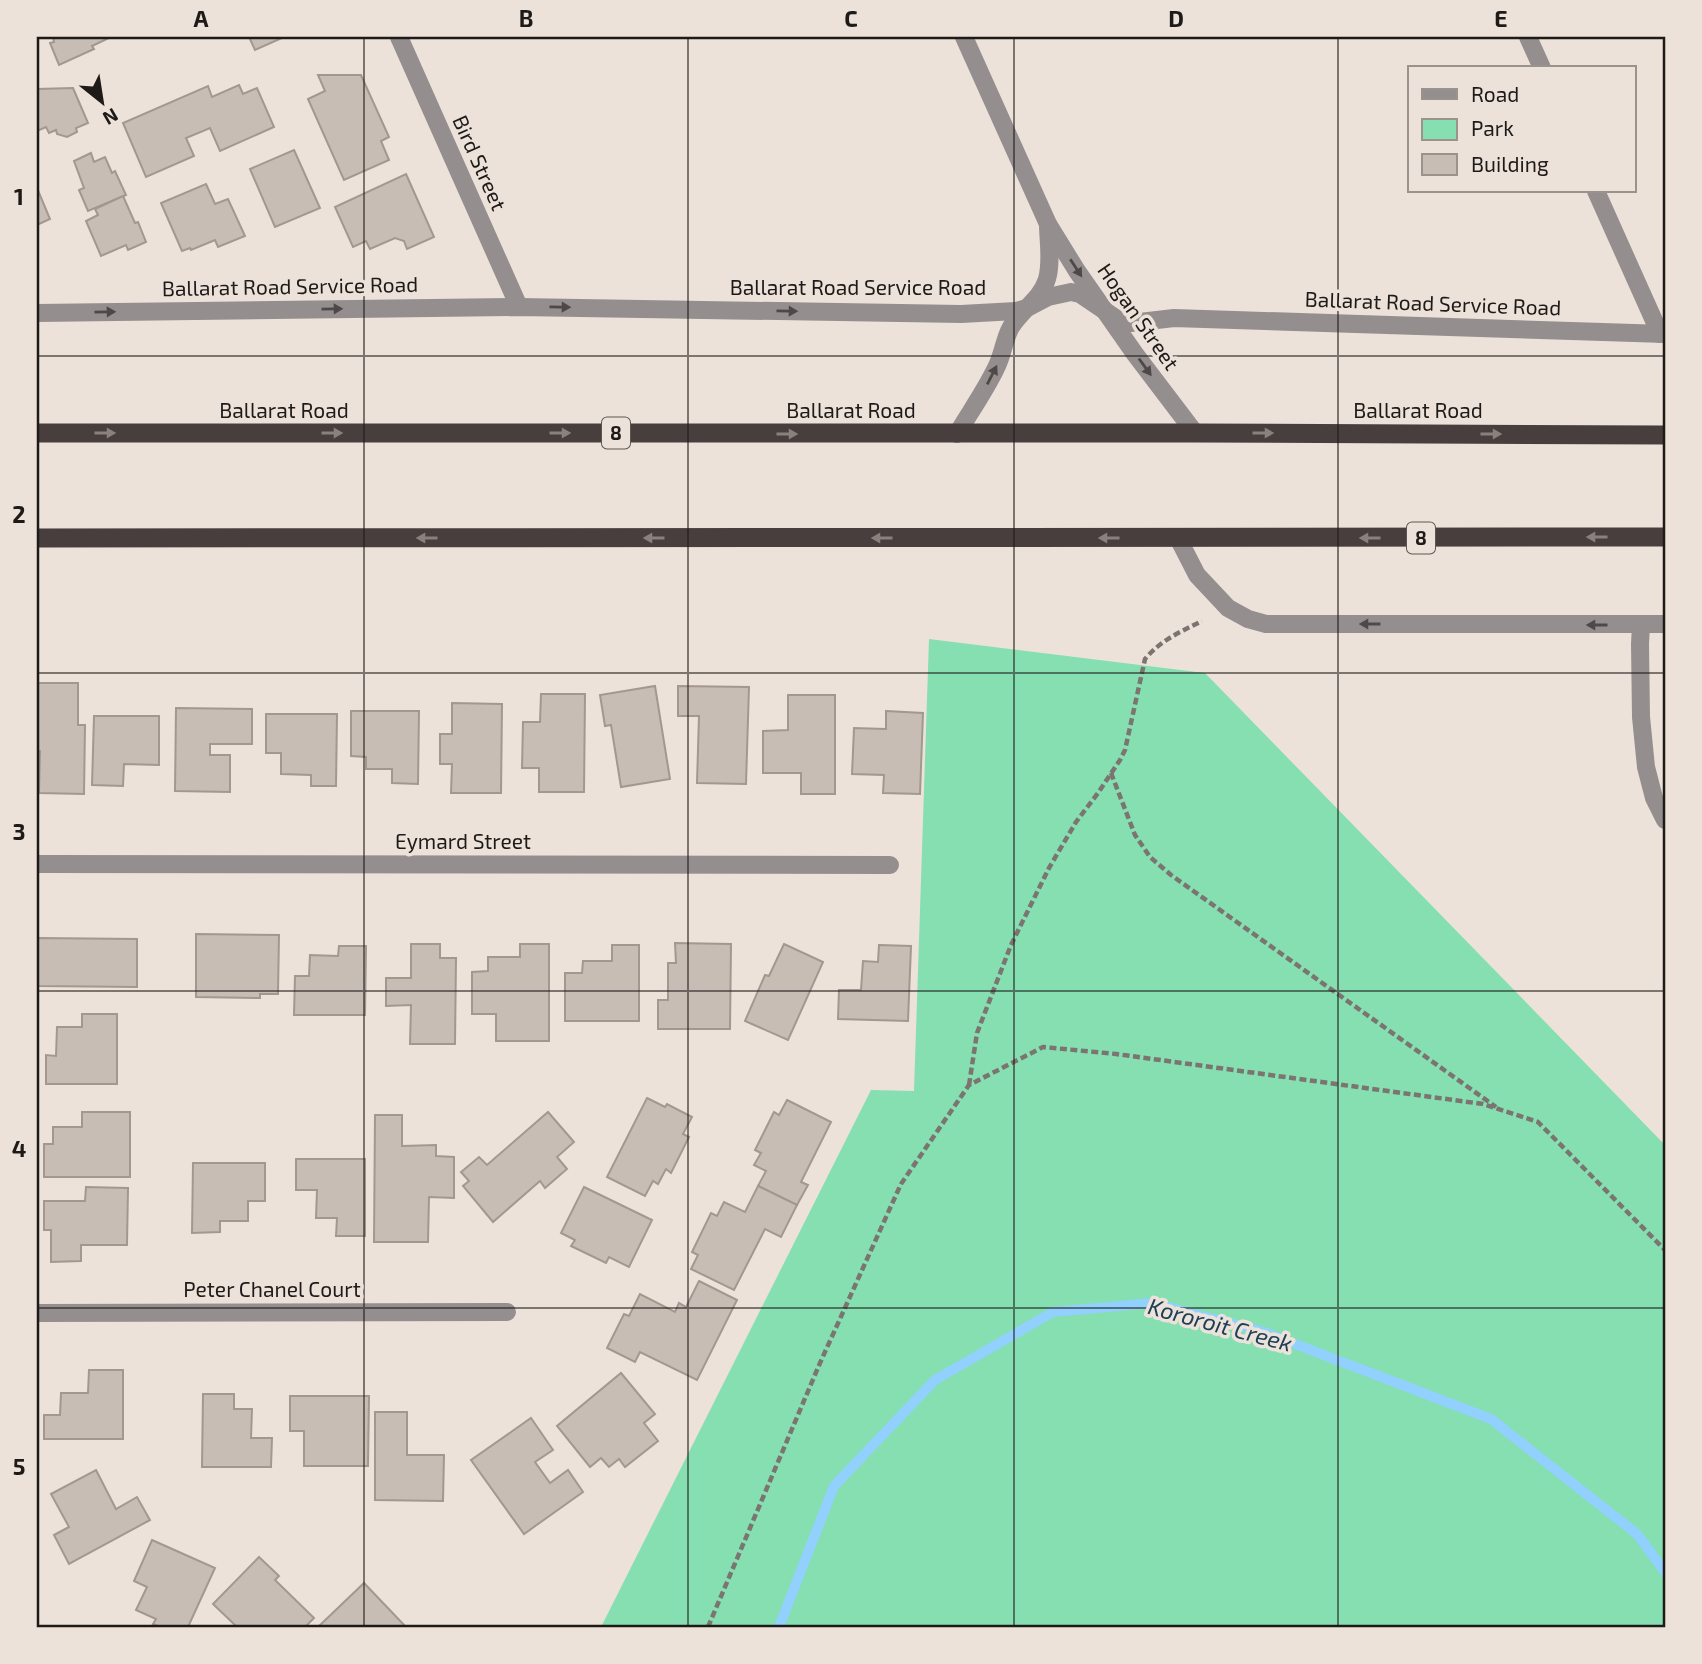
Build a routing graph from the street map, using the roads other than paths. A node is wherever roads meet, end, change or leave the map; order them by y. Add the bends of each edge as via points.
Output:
1 (399, 37) edge
2 (964, 37) edge
3 (1528, 37) edge
4 (1541, 66) edge
5 (1596, 192) edge
6 (1048, 224) junction
7 (519, 307) junction
8 (1027, 308) junction
9 (1106, 311) junction
10 (37, 313) edge
11 (1662, 334) edge
12 (37, 433) edge
13 (1195, 433) junction
14 (957, 434) junction
15 (1665, 435) edge
16 (1665, 537) edge
17 (37, 538) edge
18 (1178, 538) junction
19 (1665, 624) edge
20 (1641, 625) junction
21 (1665, 820) edge
22 (37, 864) edge
23 (890, 865) dead end
24 (507, 1312) dead end
25 (37, 1313) edge

1 - 7 street, Bird Street
2 - 6 street, Hogan Street
3 - 4 street
5 - 11 street
6 - 8 street, Hogan Street via 1048,275
6 -> 9 street, Hogan Street
7 -> 8 street, Ballarat Road Service Road via 961,314
10 -> 7 street, Ballarat Road Service Road
8 - 9 street, Ballarat Road Service Road via 1071,292
14 -> 8 street, Hogan Street via 992,375 1010,329
9 - 11 street, Ballarat Road Service Road via 1131,323 1174,318
9 -> 13 street, Hogan Street
12 -> 14 highway, Ballarat Road / 8
13 - 14 highway, Ballarat Road / 8
13 -> 15 highway, Ballarat Road / 8
16 -> 18 highway, 8
18 -> 17 highway, 8
20 -> 18 street via 1266,624 1228,608 1197,575
19 - 20 street
20 - 21 street via 1646,767
22 - 23 street, Eymard Street
24 - 25 street, Peter Chanel Court

